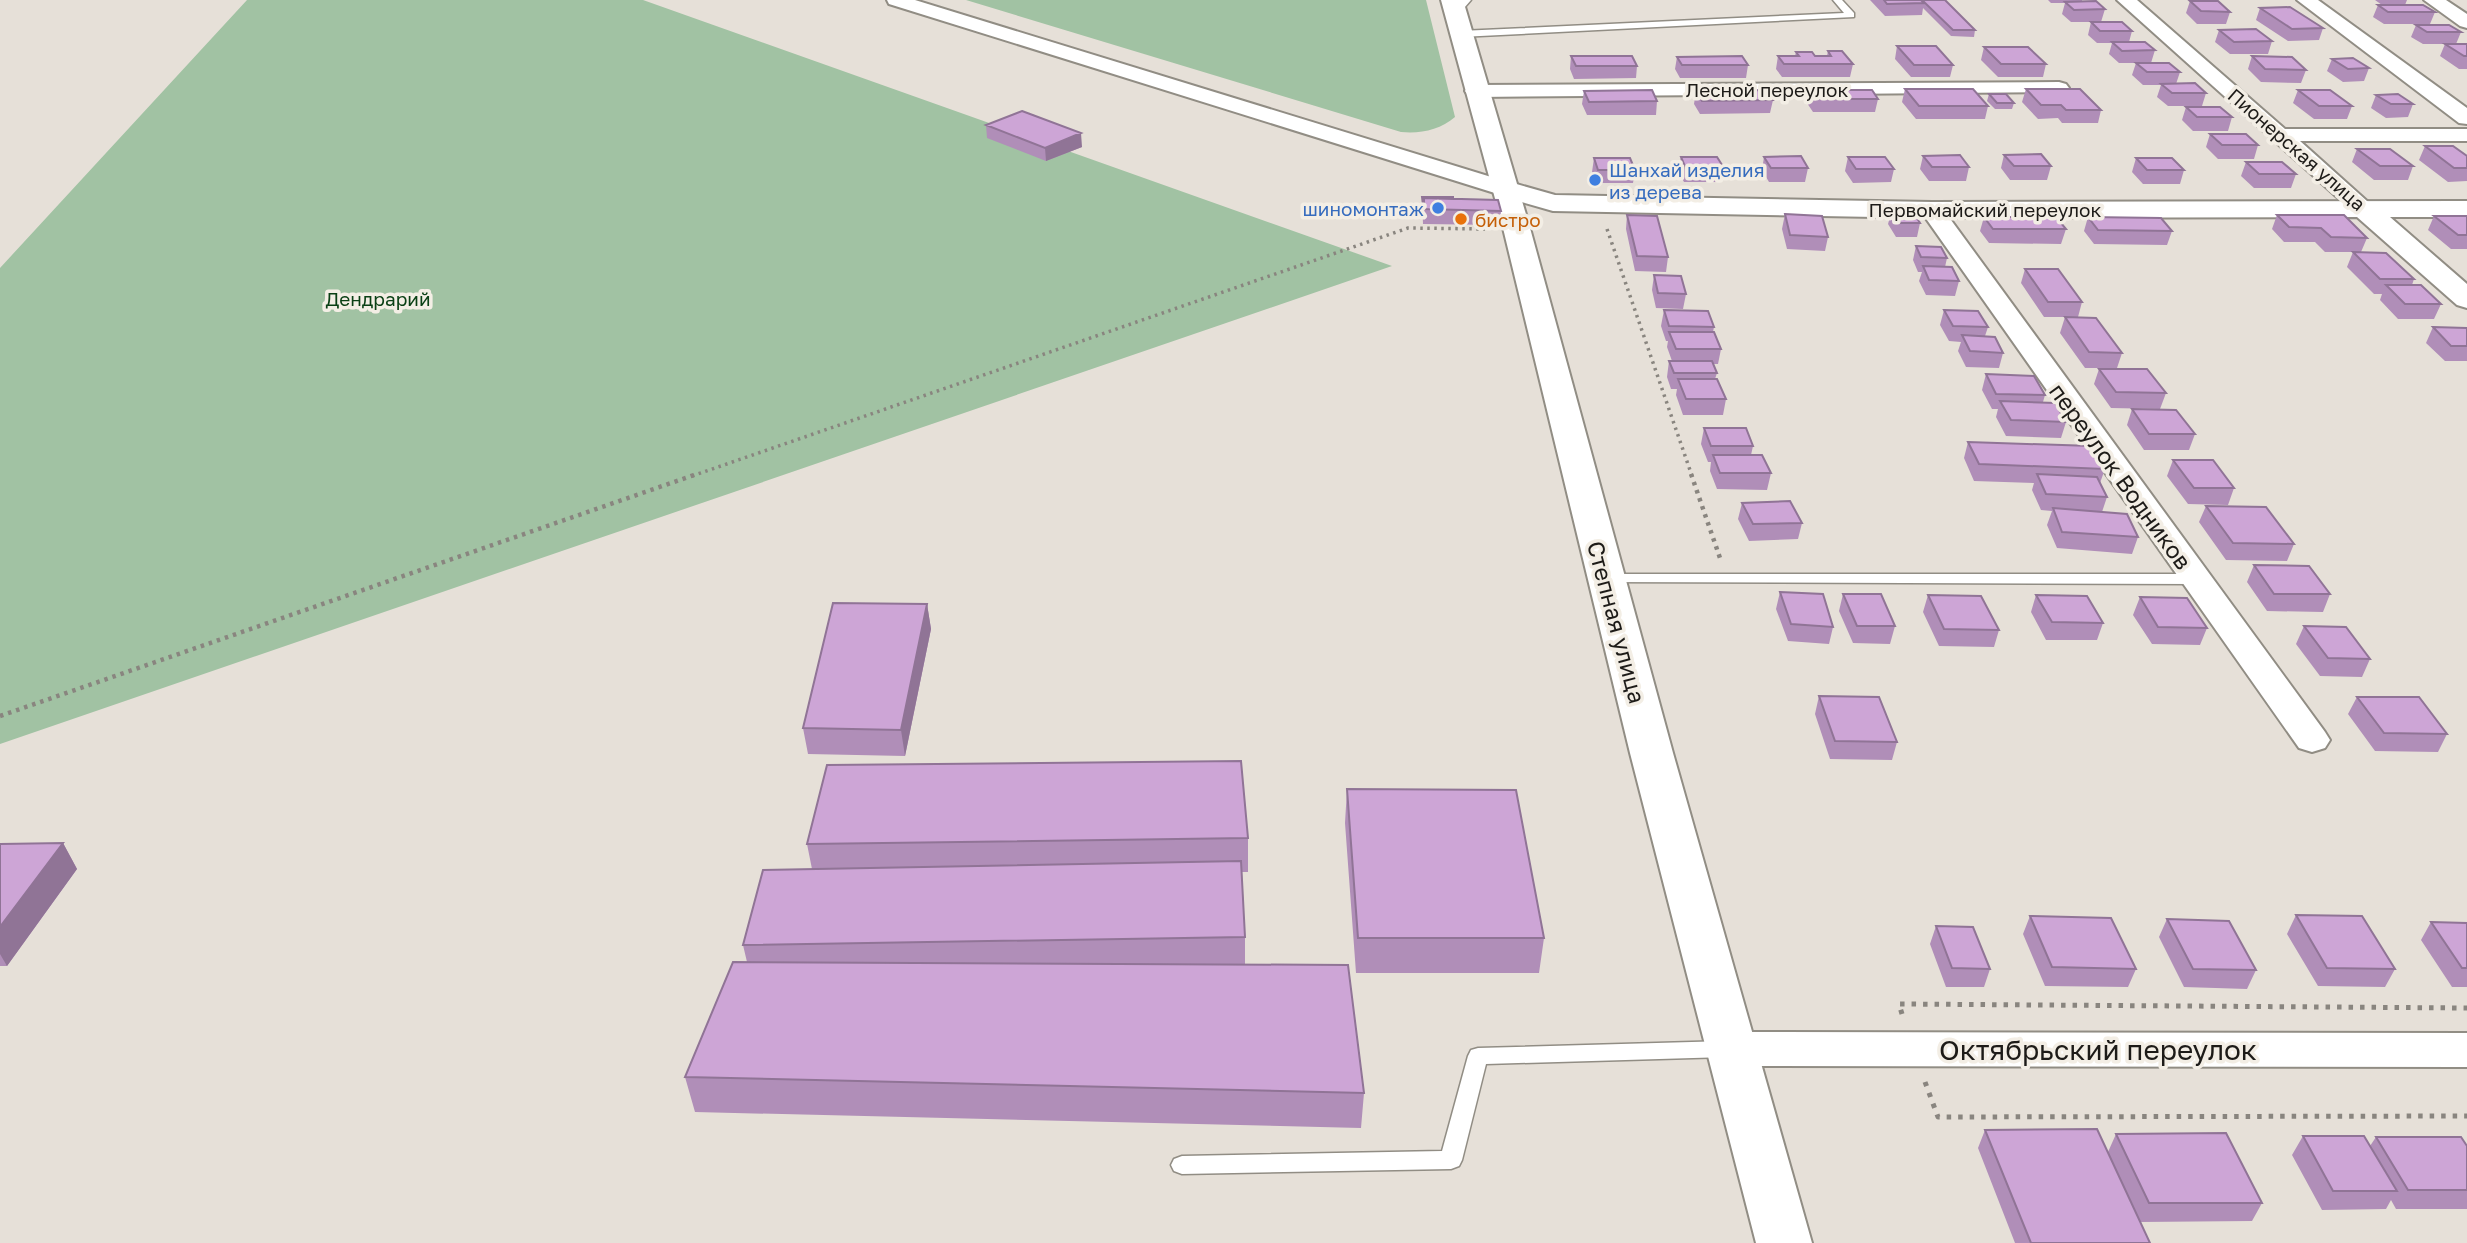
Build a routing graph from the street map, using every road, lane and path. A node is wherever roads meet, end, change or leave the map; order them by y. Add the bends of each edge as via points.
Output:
1 (897, 0) edge
2 (1837, 0) edge
3 (2126, 0) edge
4 (2306, 0) edge
5 (2433, 0) edge
6 (1458, 12) edge
7 (2467, 22) edge
8 (2059, 88) edge
9 (1475, 91) junction
10 (2467, 118) edge
11 (2281, 135) junction
12 (2467, 135) edge
13 (1506, 190) junction
14 (2467, 209) edge
15 (1931, 210) junction
16 (2365, 210) junction
17 (1604, 219) dead end
18 (1517, 229) junction
19 (2467, 299) edge
20 (1605, 579) junction
21 (1727, 579) junction
22 (2195, 579) junction
23 (0, 716) edge
24 (2312, 740) dead end
25 (1730, 1049) junction
26 (2467, 1050) edge
27 (1182, 1166) dead end
28 (1784, 1243) edge

1 - 13 street
2 - 6 lane via 1851,15
3 - 11 street, Пионерская улица
4 - 10 street
5 - 7 street
6 - 9 main road, Степная улица
8 - 9 street, Лесной переулок
9 - 13 main road, Степная улица
11 - 12 street
11 - 16 street, Пионерская улица
13 - 15 main road, Первомайский переулок via 1553,204
13 - 18 main road, Степная улица
14 - 16 main road, Первомайский переулок
15 - 16 main road, Первомайский переулок
15 - 22 street, переулок Водников
16 - 19 main road, Пионерская улица
17 - 21 path
18 - 20 main road, Степная улица
18 - 23 path via 1408,228
20 - 21 lane
20 - 25 main road, Степная улица
21 - 22 lane
22 - 24 street, переулок Водников
25 - 26 street, Октябрьский переулок
25 - 27 lane via 1478,1056 1451,1160
25 - 28 main road, Степная улица

